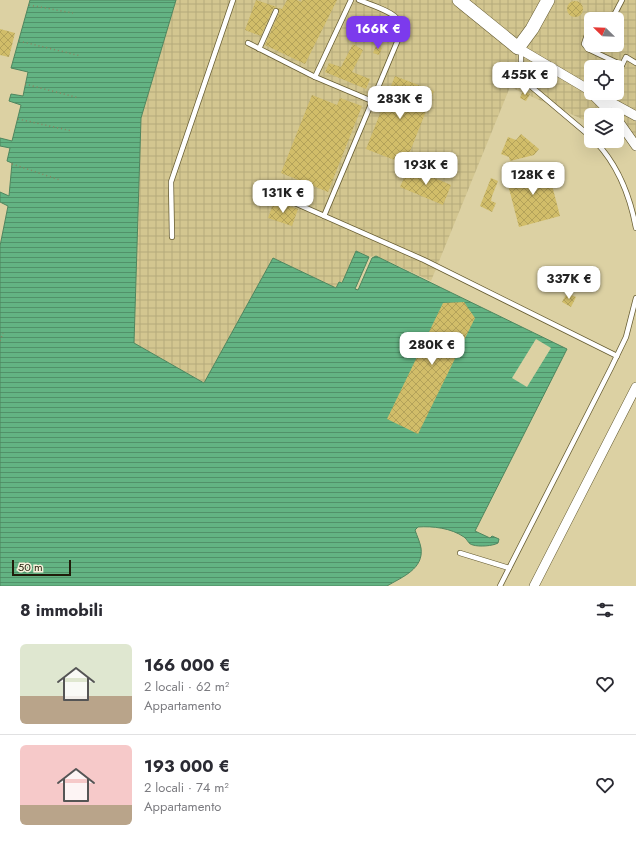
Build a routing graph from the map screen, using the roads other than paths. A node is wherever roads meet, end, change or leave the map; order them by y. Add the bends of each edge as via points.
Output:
1 (233, 0) edge
2 (352, 0) edge
3 (359, 0) edge
4 (459, 0) edge
5 (548, 0) edge
6 (622, 0) edge
7 (276, 11) dead end
8 (616, 12) edge
9 (248, 43) dead end
10 (259, 49) junction
11 (519, 49) junction
12 (594, 52) edge
13 (611, 60) edge
14 (624, 61) edge
15 (636, 63) edge
16 (315, 77) junction
17 (584, 88) edge
18 (599, 100) edge
19 (612, 100) edge
20 (372, 101) junction
21 (606, 108) edge
22 (636, 116) edge
23 (624, 129) edge
24 (584, 131) edge
25 (636, 146) edge
26 (601, 148) edge
27 (263, 189) dead end
28 (324, 216) junction
29 (636, 228) edge
30 (172, 237) dead end
31 (636, 298) edge
32 (617, 356) junction
33 (636, 387) edge
34 (460, 553) dead end
35 (509, 568) junction
36 (500, 586) edge
37 (534, 586) edge

1 - 30 lane via 171,182
2 - 16 lane
3 - 20 lane via 393,15 401,26 400,35
4 - 11 main road
5 - 11 main road
6 - 8 lane
7 - 10 lane
9 - 10 lane
10 - 16 lane
11 - 17 street
11 - 24 lane via 521,78
12 - 13 lane
14 - 15 lane via 626,57
16 - 20 lane
18 - 21 street
19 - 22 street
20 - 28 lane
23 - 25 street
26 - 29 lane via 624,183
27 - 28 lane
28 - 32 lane via 424,260
31 - 32 lane via 628,331
32 - 35 lane
33 - 37 street
34 - 35 lane
35 - 36 lane

